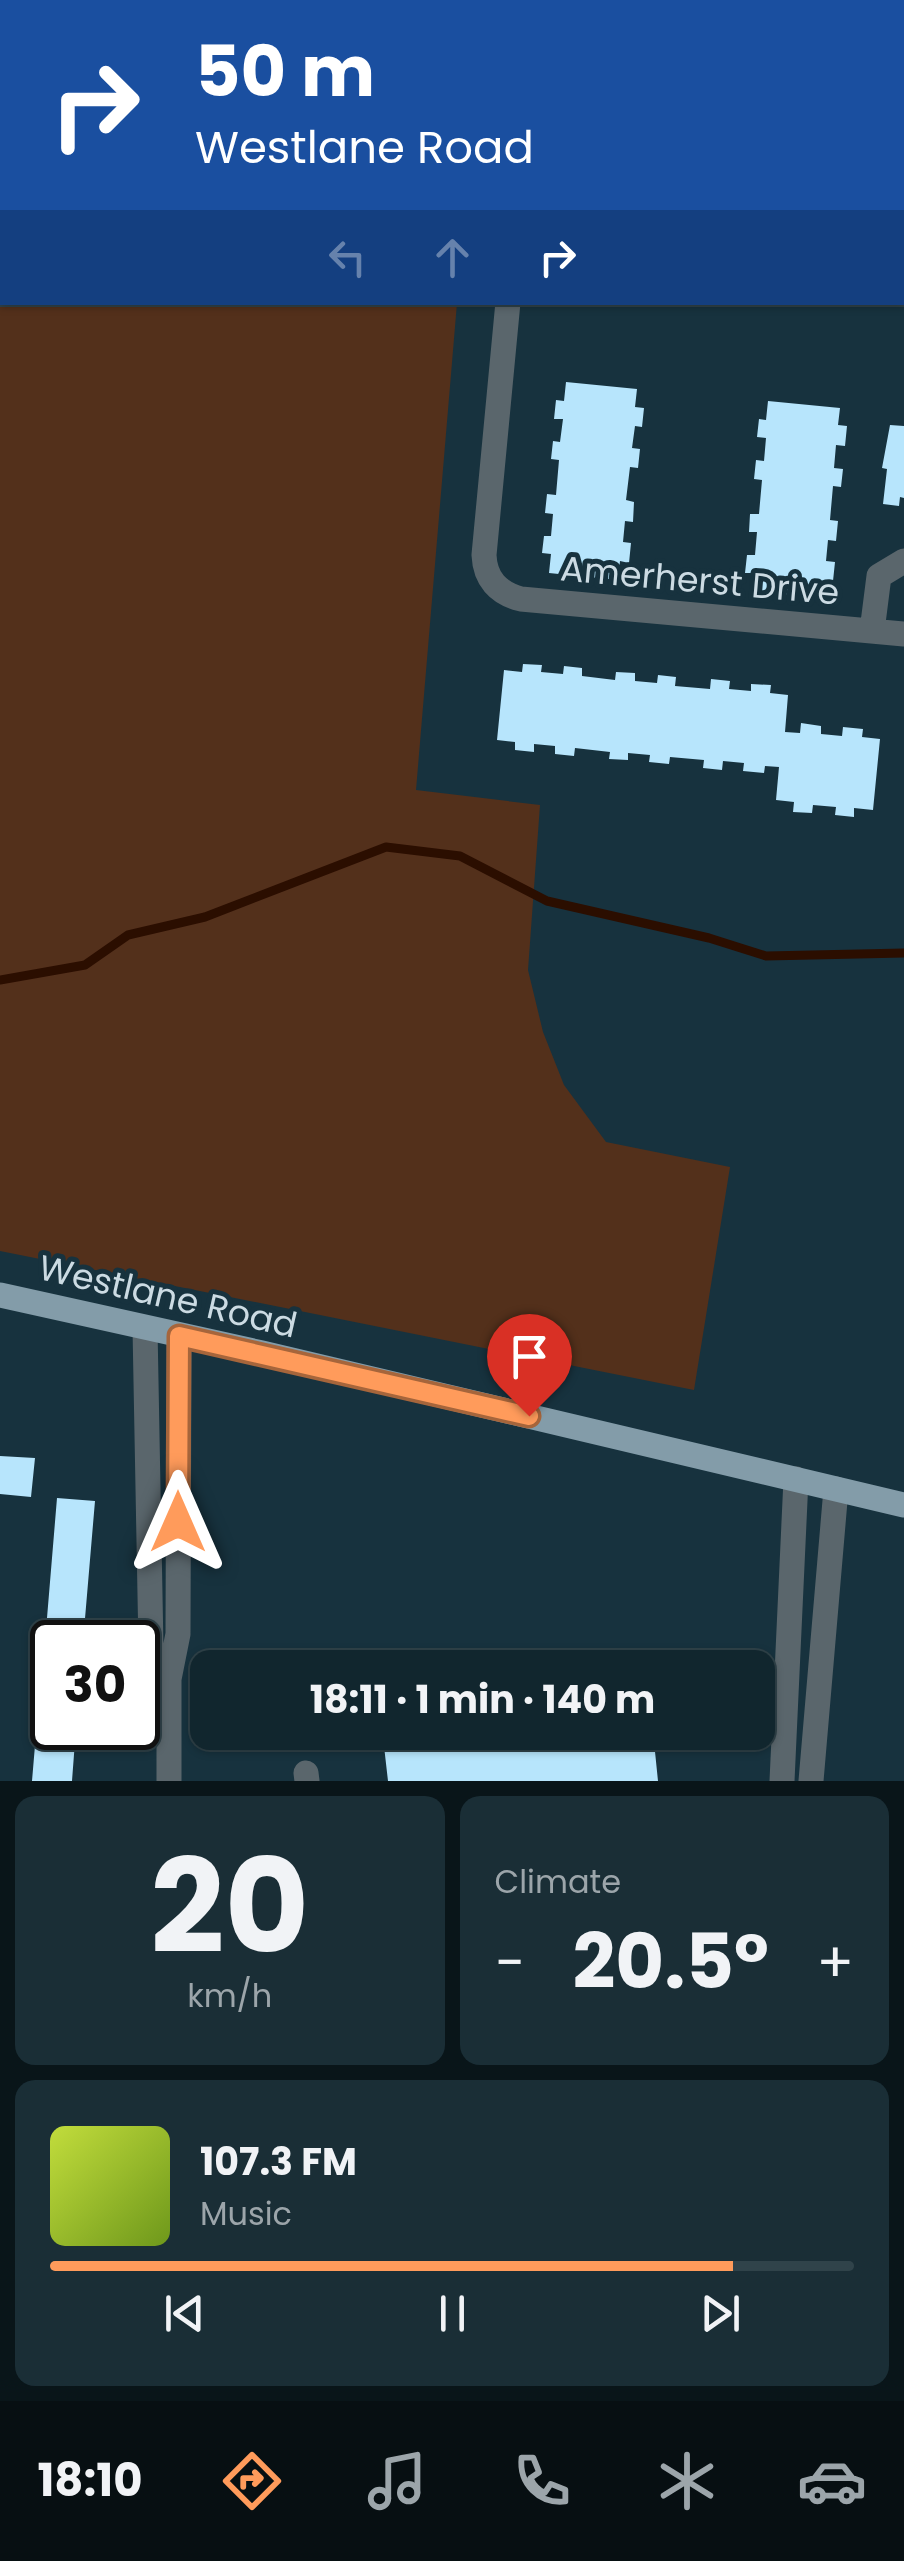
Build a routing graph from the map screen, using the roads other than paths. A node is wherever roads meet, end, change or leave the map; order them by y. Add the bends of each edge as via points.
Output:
1 (508, 305) edge
2 (904, 561) edge
3 (872, 630) junction
4 (904, 634) edge
5 (0, 1295) edge
6 (144, 1328) junction
7 (179, 1336) junction
8 (796, 1479) junction
9 (836, 1489) junction
10 (904, 1505) edge
11 (169, 1680) junction
12 (168, 1781) edge
13 (782, 1781) edge
14 (811, 1781) edge

1 - 3 street, Amerherst Drive via 484,555 500,591 520,599
2 - 3 street via 878,576
3 - 4 street, Amerherst Drive
5 - 6 main road, Westlane Road
6 - 7 main road, Westlane Road
6 - 11 street via 150,1648
7 - 8 main road, Westlane Road
7 - 11 street via 178,1634
8 - 9 main road, Westlane Road
8 - 13 street
9 - 10 main road, Westlane Road
9 - 14 street
11 - 12 street

